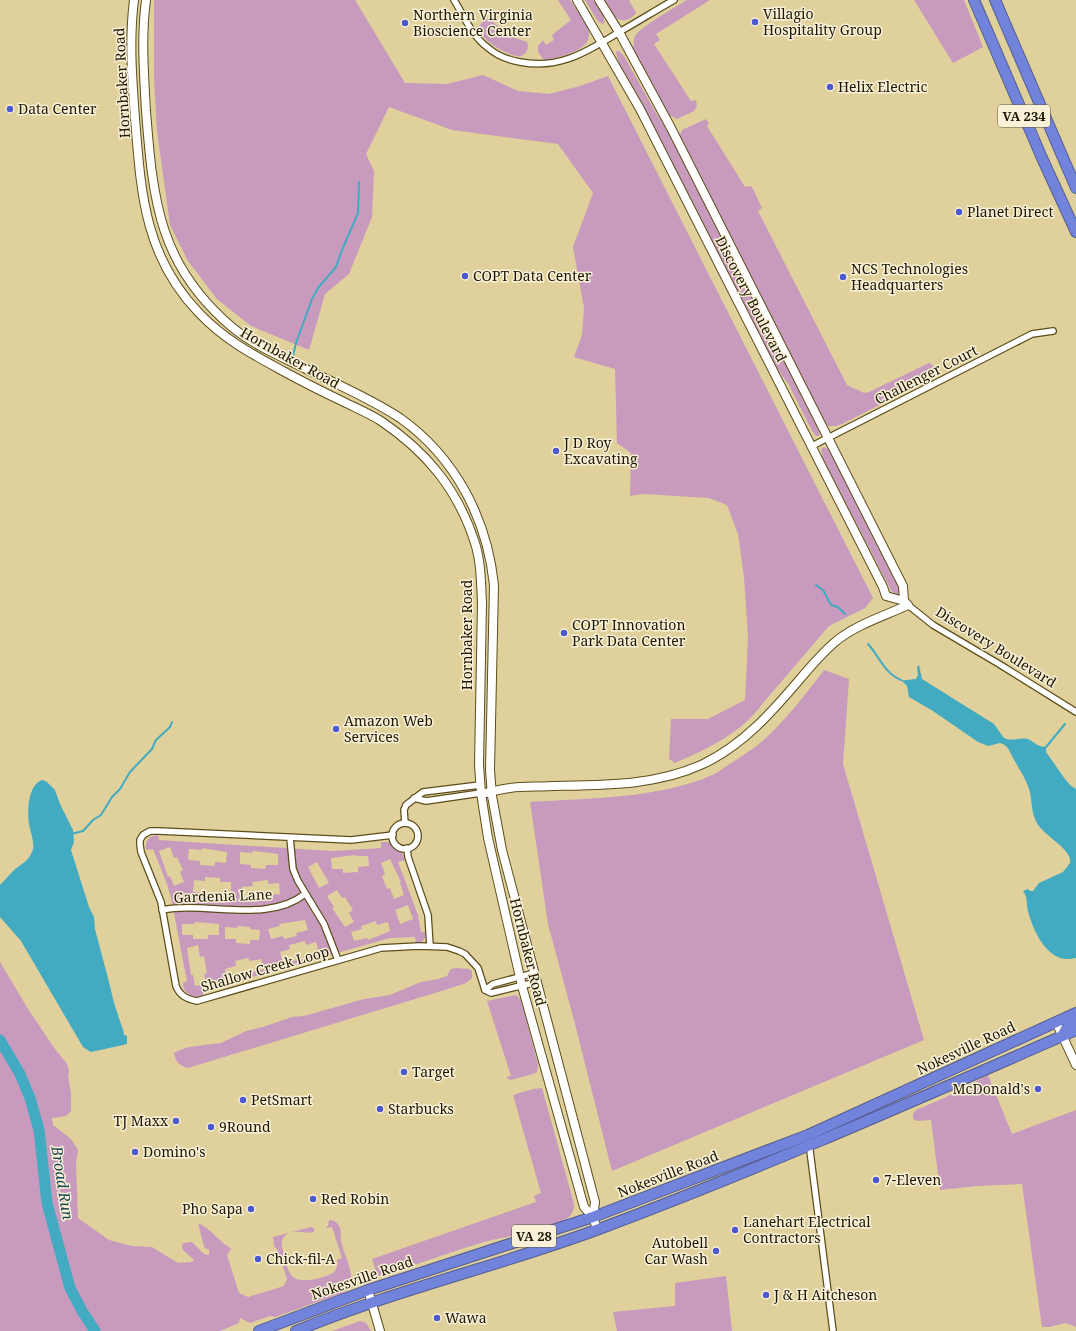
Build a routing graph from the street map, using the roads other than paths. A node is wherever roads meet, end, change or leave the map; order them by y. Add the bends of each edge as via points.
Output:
1 (134, 0) edge
2 (146, 0) edge
3 (454, 0) edge
4 (577, 0) edge
5 (599, 0) edge
6 (674, 0) edge
7 (974, 0) edge
8 (995, 0) edge
9 (619, 32) junction
10 (602, 42) junction
11 (1076, 188) edge
12 (1076, 232) edge
13 (1053, 331) dead end
14 (348, 389) junction
15 (341, 401) junction
16 (829, 438) junction
17 (812, 446) junction
18 (906, 603) junction
19 (1076, 712) edge
20 (491, 788) junction
21 (481, 789) junction
22 (414, 798) junction
23 (405, 823) junction
24 (392, 836) junction
25 (290, 838) junction
26 (407, 848) junction
27 (305, 894) junction
28 (162, 910) junction
29 (430, 946) junction
30 (338, 960) junction
31 (534, 973) junction
32 (520, 977) junction
33 (536, 982) junction
34 (522, 986) junction
35 (485, 990) junction
36 (1076, 1013) edge
37 (1076, 1021) edge
38 (1056, 1022) junction
39 (1076, 1030) edge
40 (1062, 1036) junction
41 (1076, 1066) edge
42 (808, 1135) junction
43 (809, 1146) junction
44 (594, 1217) junction
45 (597, 1229) junction
46 (368, 1290) junction
47 (371, 1302) junction
48 (259, 1331) edge
49 (296, 1331) edge
50 (380, 1331) edge
51 (833, 1331) edge

1 - 15 main road, Hornbaker Road via 131,56 137,146 149,228 163,262 198,312 223,336 238,347
2 - 14 main road, Hornbaker Road via 143,57 151,168 159,217 176,260 193,287 234,328 255,343
3 - 10 street via 486,47 512,60 528,64 549,64 584,53
4 - 10 main road, Discovery Boulevard
5 - 9 main road, Discovery Boulevard
6 - 9 street
7 - 12 highway, VA 234
8 - 11 highway, VA 234
9 - 10 street
9 - 16 main road, Discovery Boulevard via 672,128
10 - 17 main road, Discovery Boulevard via 640,109
13 - 16 street, Challenger Court via 1032,334
14 - 15 main road
14 - 20 main road, Hornbaker Road via 400,418 434,449 447,463 470,498 482,528 492,564 494,584
15 - 21 main road, Hornbaker Road via 380,421 427,458 453,493 475,544 481,577 482,603
16 - 17 street, Challenger Court
16 - 18 main road, Discovery Boulevard via 903,586
17 - 18 main road, Discovery Boulevard via 886,596
18 - 19 street, Discovery Boulevard via 933,625
18 - 20 main road via 840,638 758,725 735,744 704,763 649,781
20 - 21 main road
20 - 31 main road, Hornbaker Road via 502,850
21 - 22 street via 426,801
21 - 22 street via 424,792
21 - 32 main road, Hornbaker Road via 488,838
22 - 23 street via 404,810
23 - 24 street via 398,825
23 - 26 street via 413,825 418,836 416,843
24 - 25 street, Shallow Creek Loop via 352,840
24 - 26 street via 398,846
25 - 27 street via 293,869
25 - 28 street, Shallow Creek Loop via 150,831 140,840 141,852
26 - 29 street via 428,915
27 - 28 street, Gardenia Lane via 292,903 266,909 233,910 204,907
27 - 30 street via 324,924
28 - 30 street, Shallow Creek Loop via 176,986 182,996 189,1000 197,1001
29 - 30 street, Shallow Creek Loop via 381,948
29 - 35 street, Shallow Creek Loop via 447,947 465,954 478,968
31 - 32 street
31 - 33 main road, Hornbaker Road
32 - 34 main road, Hornbaker Road
32 - 35 street via 493,984
33 - 34 street
33 - 44 main road, Hornbaker Road via 595,1202
34 - 35 street via 493,993
34 - 44 main road, Hornbaker Road via 584,1207
36 - 38 highway, Nokesville Road / VA 28
37 - 40 highway
38 - 40 main road
38 - 42 highway, Nokesville Road / VA 28
39 - 40 highway, Nokesville Road / VA 28
40 - 41 main road
40 - 43 highway, Nokesville Road / VA 28
42 - 43 street
42 - 44 highway, Nokesville Road / VA 28
43 - 45 highway, Nokesville Road / VA 28
43 - 51 street
44 - 45 main road, Hornbaker Road
44 - 46 highway, Nokesville Road / VA 28
45 - 47 highway, Nokesville Road / VA 28
46 - 47 main road
46 - 48 highway, Nokesville Road / VA 28
47 - 49 highway, Nokesville Road / VA 28
47 - 50 main road

